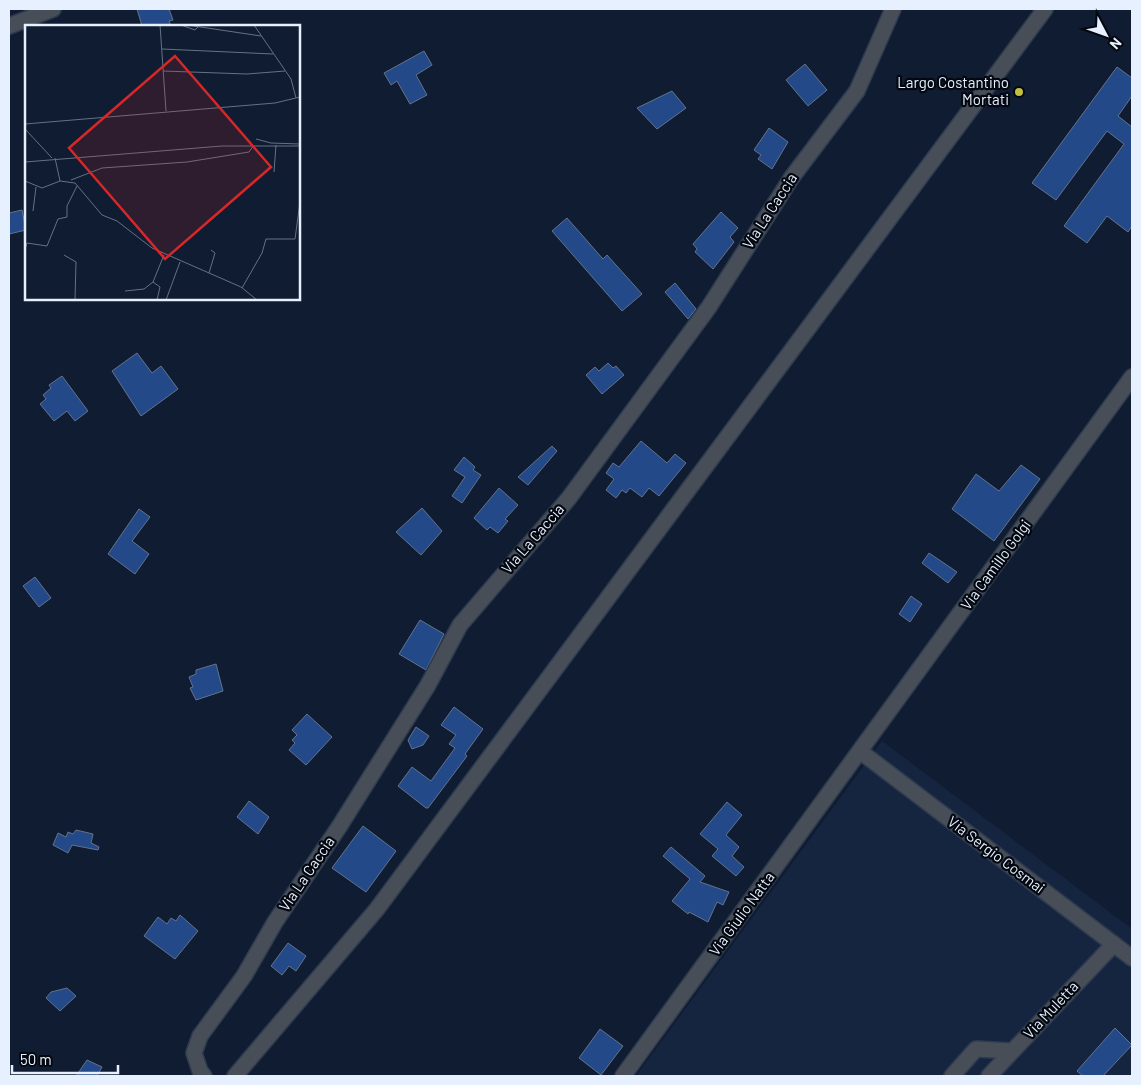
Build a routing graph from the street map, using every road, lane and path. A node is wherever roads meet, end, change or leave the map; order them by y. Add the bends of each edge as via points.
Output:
1 (53, 9) edge
2 (893, 9) edge
3 (1045, 9) edge
4 (32, 12) edge
5 (9, 26) edge
6 (1132, 378) edge
7 (861, 752) junction
8 (1114, 944) junction
9 (1132, 958) edge
10 (1012, 1051) junction
11 (204, 1076) edge
12 (235, 1076) edge
13 (623, 1076) edge
14 (952, 1076) edge
15 (989, 1076) edge

1 - 4 street
2 - 11 street, Via La Caccia via 857,92 792,177 709,307 569,498 460,625 428,685 339,827 275,922 244,976 200,1036 194,1053
3 - 12 street via 377,909
4 - 5 street
6 - 7 street, Via Camillo Golgi
7 - 8 street, Via Sergio Cosmai
7 - 13 street, Via Giulio Natta
8 - 9 street, Via Sergio Cosmai
8 - 10 street, Via Muletta
10 - 14 street via 976,1050
10 - 15 street, Via Muletta

